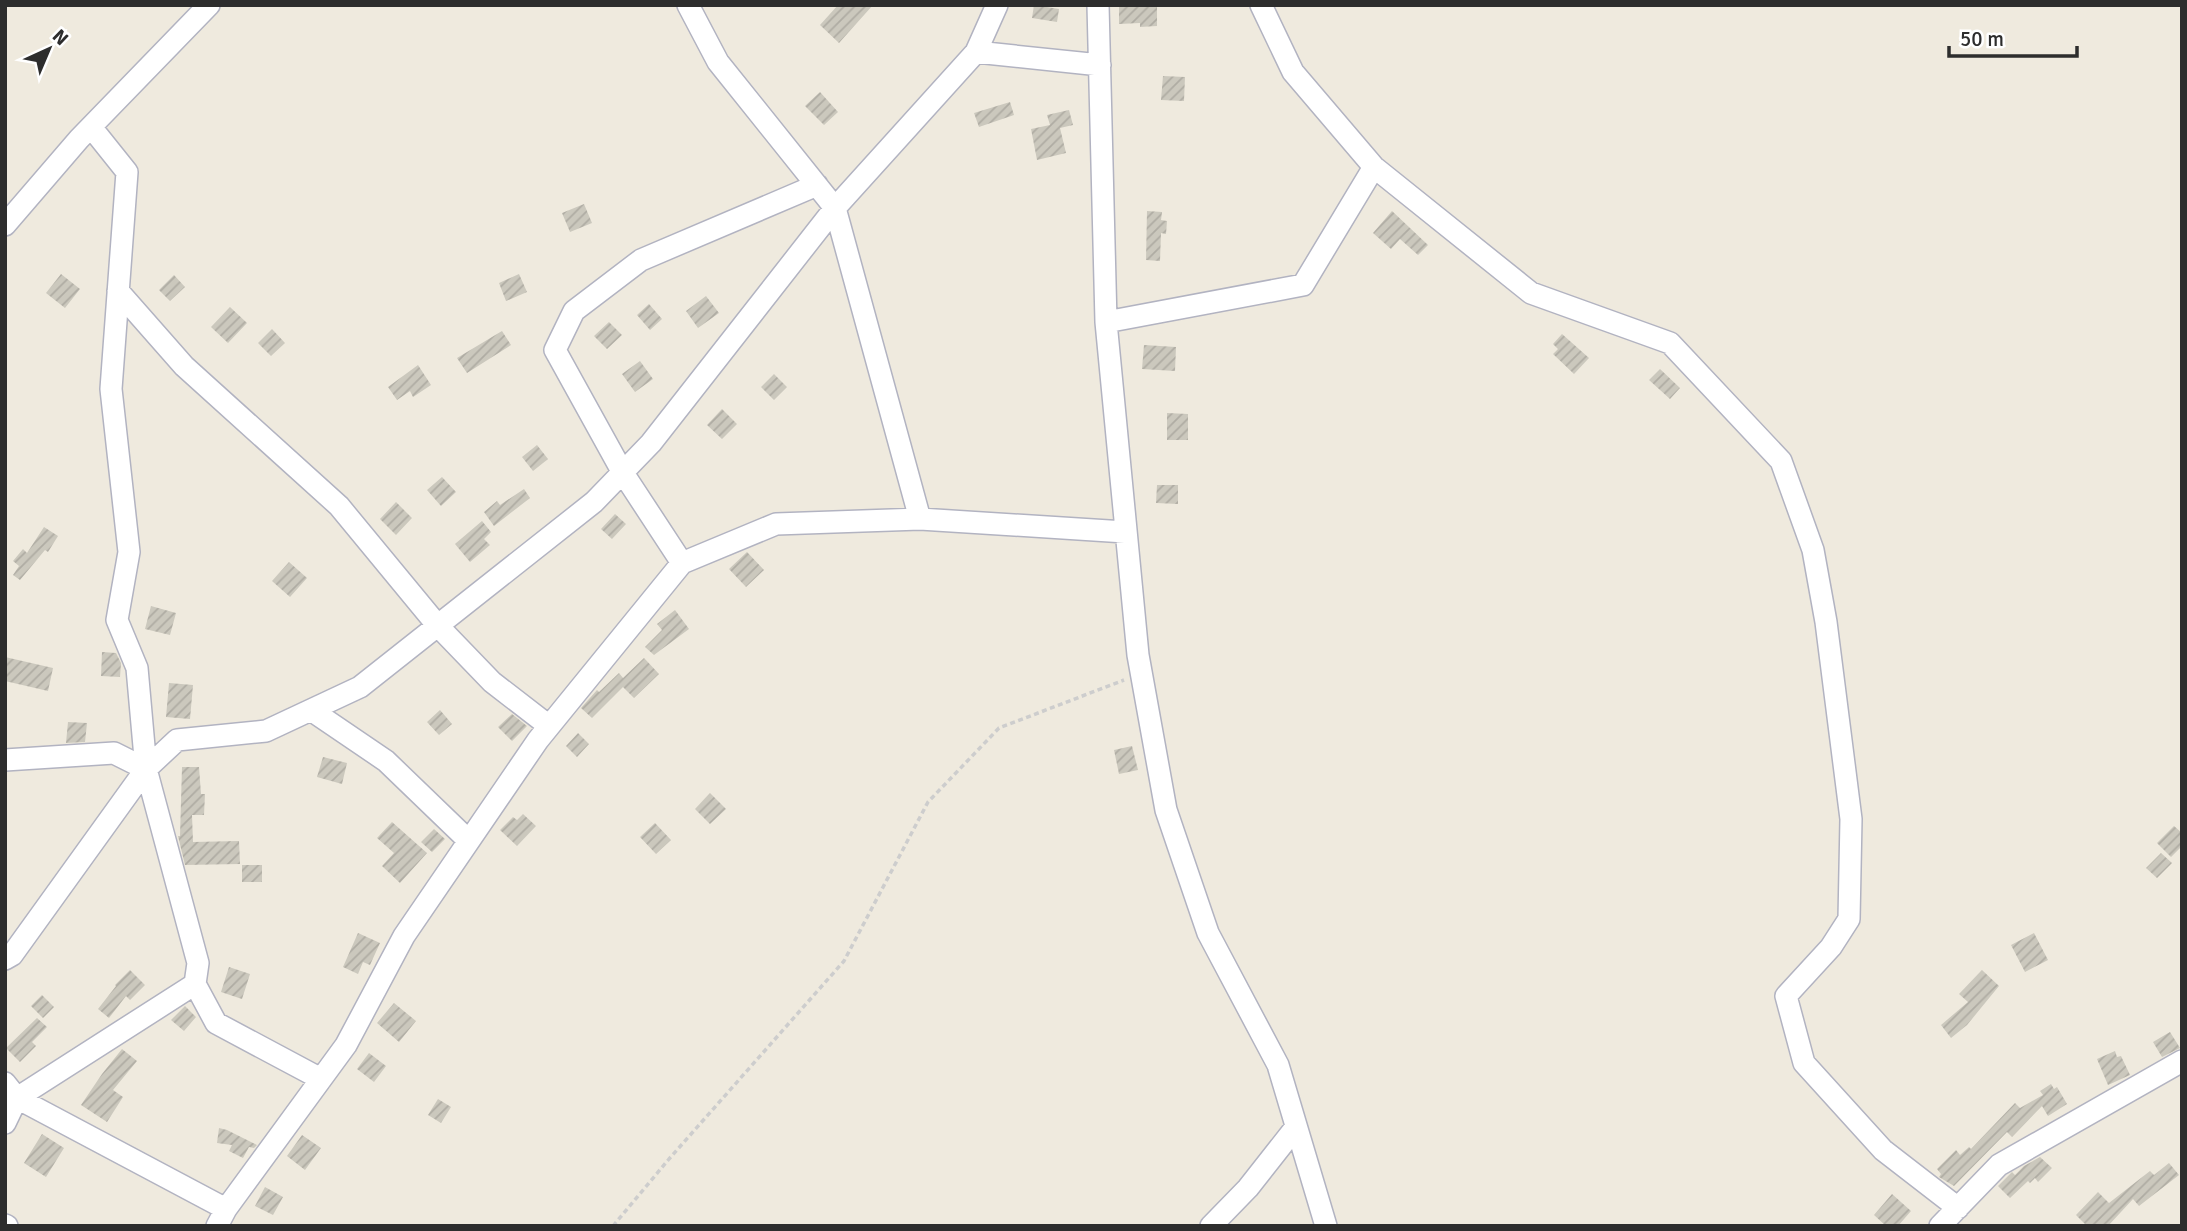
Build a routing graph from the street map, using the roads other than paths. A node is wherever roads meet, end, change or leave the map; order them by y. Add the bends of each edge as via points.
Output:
1 (209, 5) edge
2 (688, 5) edge
3 (997, 5) edge
4 (1098, 5) edge
5 (1261, 5) edge
6 (976, 52) junction
7 (1100, 65) junction
8 (91, 127) junction
9 (1374, 167) junction
10 (817, 185) junction
11 (835, 208) junction
12 (5, 225) edge
13 (118, 291) junction
14 (1106, 321) junction
15 (622, 473) junction
16 (920, 519) junction
17 (1125, 532) junction
18 (682, 563) junction
19 (438, 625) junction
20 (311, 710) junction
21 (549, 726) junction
22 (5, 760) edge
23 (146, 769) junction
24 (469, 841) junction
25 (5, 960) edge
26 (195, 984) junction
27 (2182, 1061) edge
28 (321, 1079) junction
29 (11, 1090) edge
30 (5, 1123) edge
31 (1296, 1127) junction
32 (1958, 1209) junction
33 (221, 1217) edge
34 (1211, 1226) edge
35 (1326, 1226) edge
36 (1940, 1226) edge

1 - 8 street
2 - 10 street via 718,62
3 - 6 street
4 - 7 street
5 - 9 street via 1293,72
6 - 7 street
6 - 11 street
7 - 14 street
8 - 12 street
8 - 13 street via 127,172
9 - 14 street via 1303,285
9 - 32 street via 1531,293 1670,342 1781,461 1813,550 1851,818 1849,919 1831,947 1786,996 1804,1063 1883,1150
10 - 11 street
10 - 15 street via 641,260 574,311 555,350
11 - 15 street via 652,443
11 - 16 street
13 - 19 street via 184,366 339,506
13 - 23 street via 111,389 129,552 117,620 137,668
14 - 17 street
15 - 18 street
15 - 19 street via 594,502
16 - 17 street
16 - 18 street via 776,524
17 - 31 street via 1141,673 1166,810 1208,933 1278,1065
18 - 21 street
19 - 20 street via 360,687
19 - 21 street via 492,682
20 - 23 street via 266,731 177,740
20 - 24 street via 386,761
21 - 24 street
22 - 23 street via 114,753
23 - 25 street
23 - 26 street via 198,963
24 - 28 street via 404,936 346,1045
26 - 28 street via 216,1023
26 - 29 street
27 - 32 street via 2000,1166
28 - 33 street
29 - 30 street
29 - 33 street
31 - 34 street
31 - 35 street
32 - 36 street

